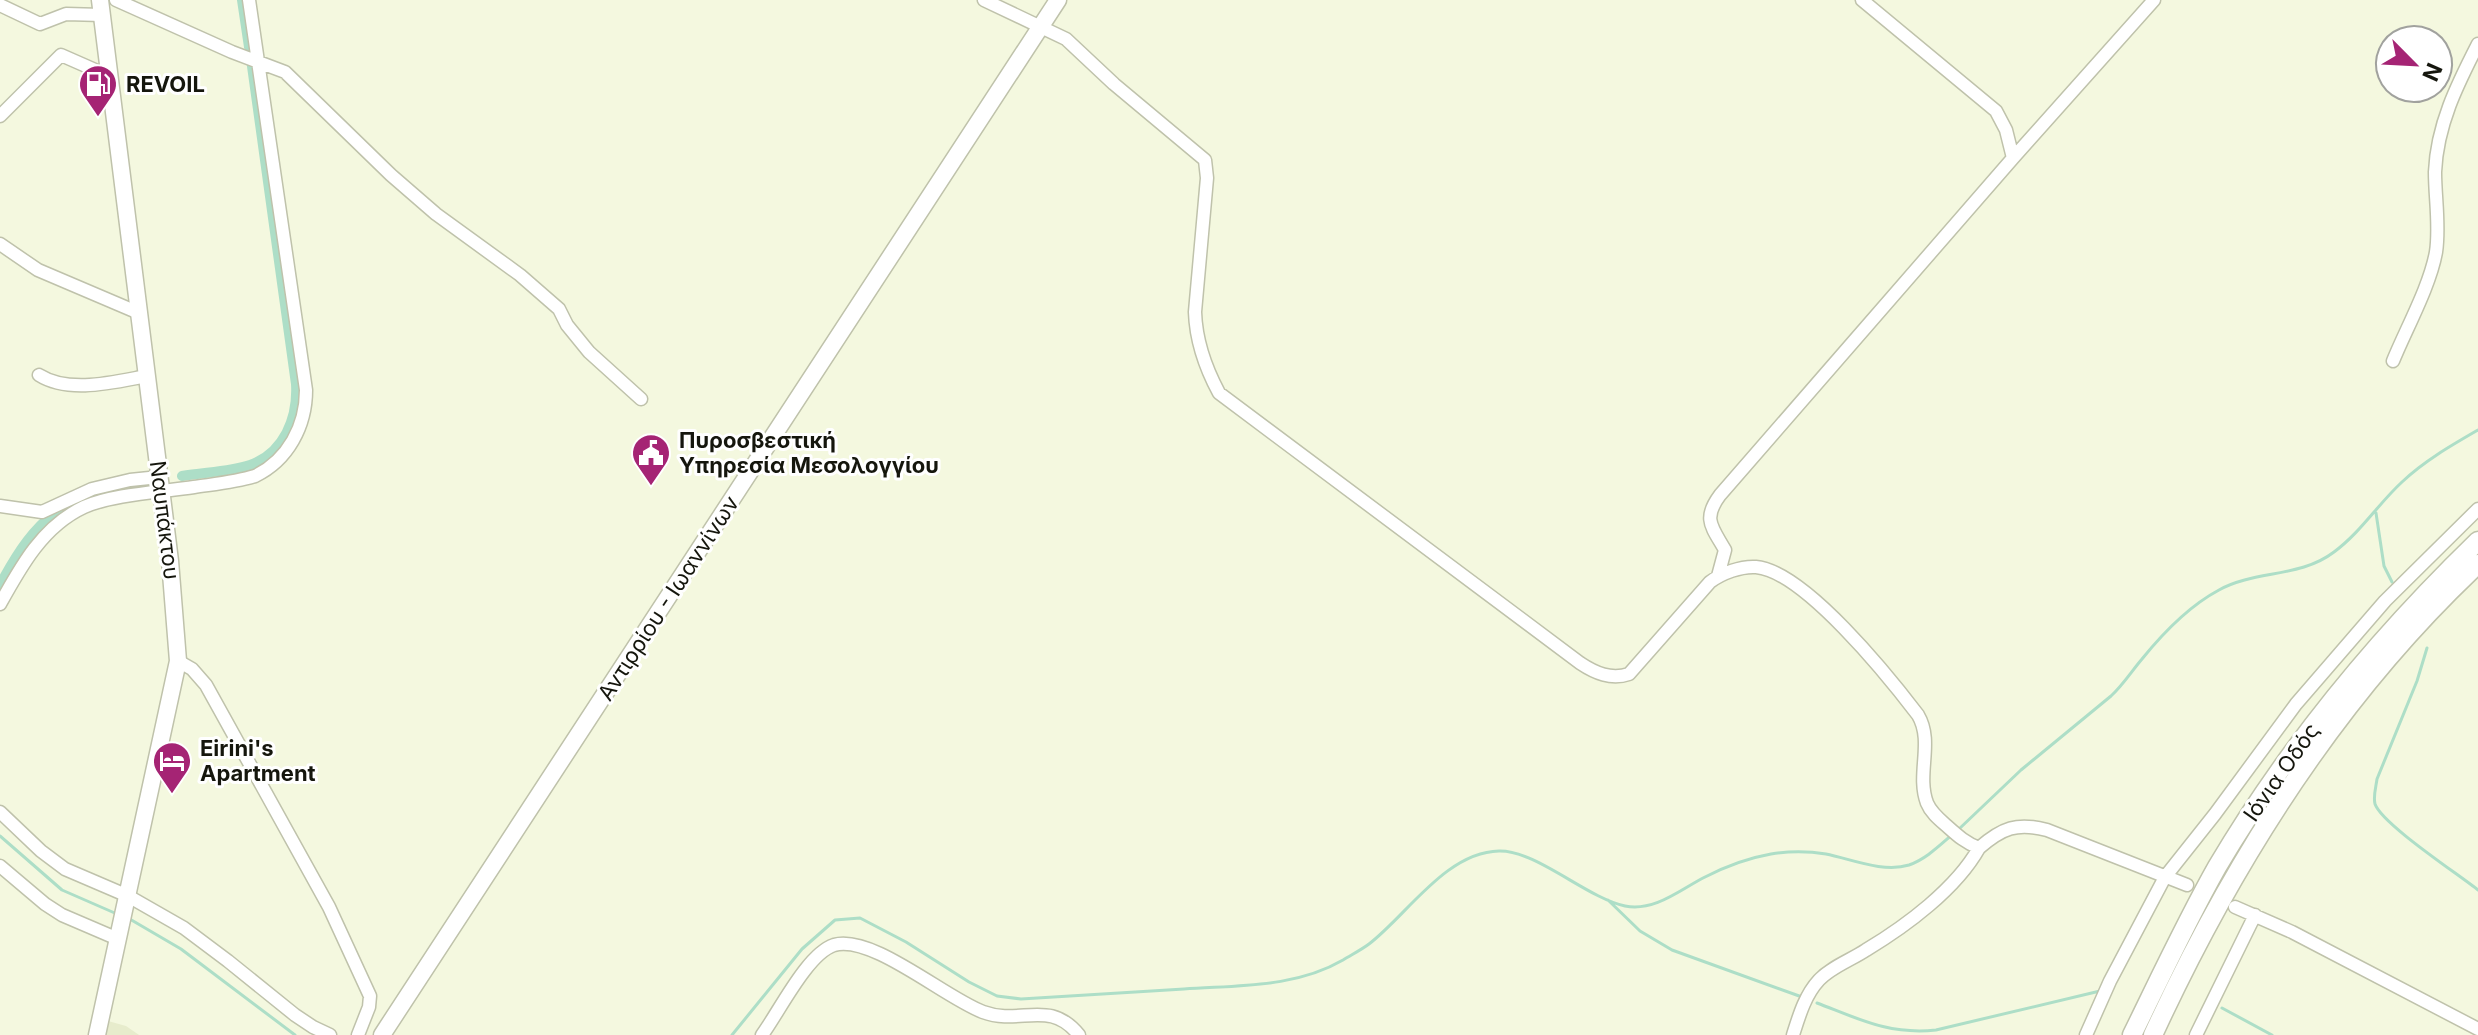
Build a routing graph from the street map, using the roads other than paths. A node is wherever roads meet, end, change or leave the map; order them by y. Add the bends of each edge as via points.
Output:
1 (116, 0) edge
2 (249, 0) edge
3 (984, 0) edge
4 (1058, 0) edge
5 (1862, 0) edge
6 (2154, 0) edge
7 (0, 5) edge
8 (101, 8) edge
9 (1042, 26) junction
10 (2478, 44) edge
11 (257, 61) junction
12 (111, 77) junction
13 (0, 116) edge
14 (2013, 158) junction
15 (0, 244) edge
16 (139, 313) junction
17 (2393, 361) dead end
18 (39, 375) dead end
19 (147, 376) junction
20 (641, 399) dead end
21 (161, 485) junction
22 (0, 506) edge
23 (2478, 509) edge
24 (2478, 541) edge
25 (2478, 564) edge
26 (1718, 576) junction
27 (0, 604) edge
28 (178, 661) junction
29 (0, 812) edge
30 (1979, 848) junction
31 (0, 866) edge
32 (2165, 877) junction
33 (2187, 885) dead end
34 (128, 900) junction
35 (2235, 907) dead end
36 (2255, 915) junction
37 (120, 932) junction
38 (2478, 1029) edge
39 (97, 1035) edge
40 (330, 1035) edge
41 (358, 1035) edge
42 (382, 1035) edge
43 (762, 1035) edge
44 (1079, 1035) edge
45 (1793, 1035) edge
46 (2086, 1035) edge
47 (2132, 1035) edge
48 (2153, 1035) edge
49 (2196, 1035) edge

1 - 11 street
2 - 11 street
3 - 9 street
4 - 9 main road, Αντιρρίου - Ιωαννίνων
5 - 14 street via 1996,111
6 - 14 street
7 - 8 street via 40,24
8 - 12 main road, Ναυπάκτου
9 - 26 street via 1074,45 1205,160 1196,331 1219,393 1595,671 1613,677 1633,671
9 - 42 main road, Αντιρρίου - Ιωαννίνων
10 - 17 street via 2446,111 2437,148 2435,257
11 - 20 street via 285,72 436,214 559,309 589,352
11 - 21 street via 305,409 286,452 264,471 246,479
12 - 13 street via 61,55
12 - 16 main road, Ναυπάκτου
14 - 26 street via 1712,506 1710,521 1725,550
15 - 16 street via 38,270
16 - 19 main road, Ναυπάκτου
18 - 19 street via 69,385
19 - 21 main road, Ναυπάκτου
21 - 22 street via 130,480 92,489 42,512
21 - 27 street via 94,503 63,519 33,549
21 - 28 main road, Ναυπάκτου
23 - 32 street via 2385,601 2317,680
24 - 47 highway, Ιόνια Οδός via 2351,676 2277,775 2196,904
25 - 48 highway, Ιόνια Οδός via 2379,671 2289,790 2218,903
26 - 30 street via 1753,567 1773,573 1800,588 1850,635 1923,723 1923,775 1932,812
28 - 34 main road, Ναυπάκτου
28 - 41 street via 206,685 329,907 370,996
29 - 34 street via 65,869
30 - 32 street via 2007,830 2028,825
30 - 45 street via 1952,884 1924,908 1818,981 1804,1001
31 - 37 street via 62,915
32 - 33 street
32 - 46 street
34 - 37 main road, Ναυπάκτου
34 - 40 street via 184,928 295,1015
35 - 36 street
36 - 38 street
36 - 49 street
37 - 39 main road, Ναυπάκτου
43 - 44 street via 823,951 851,943 881,954 985,1013 1050,1015 1067,1021

